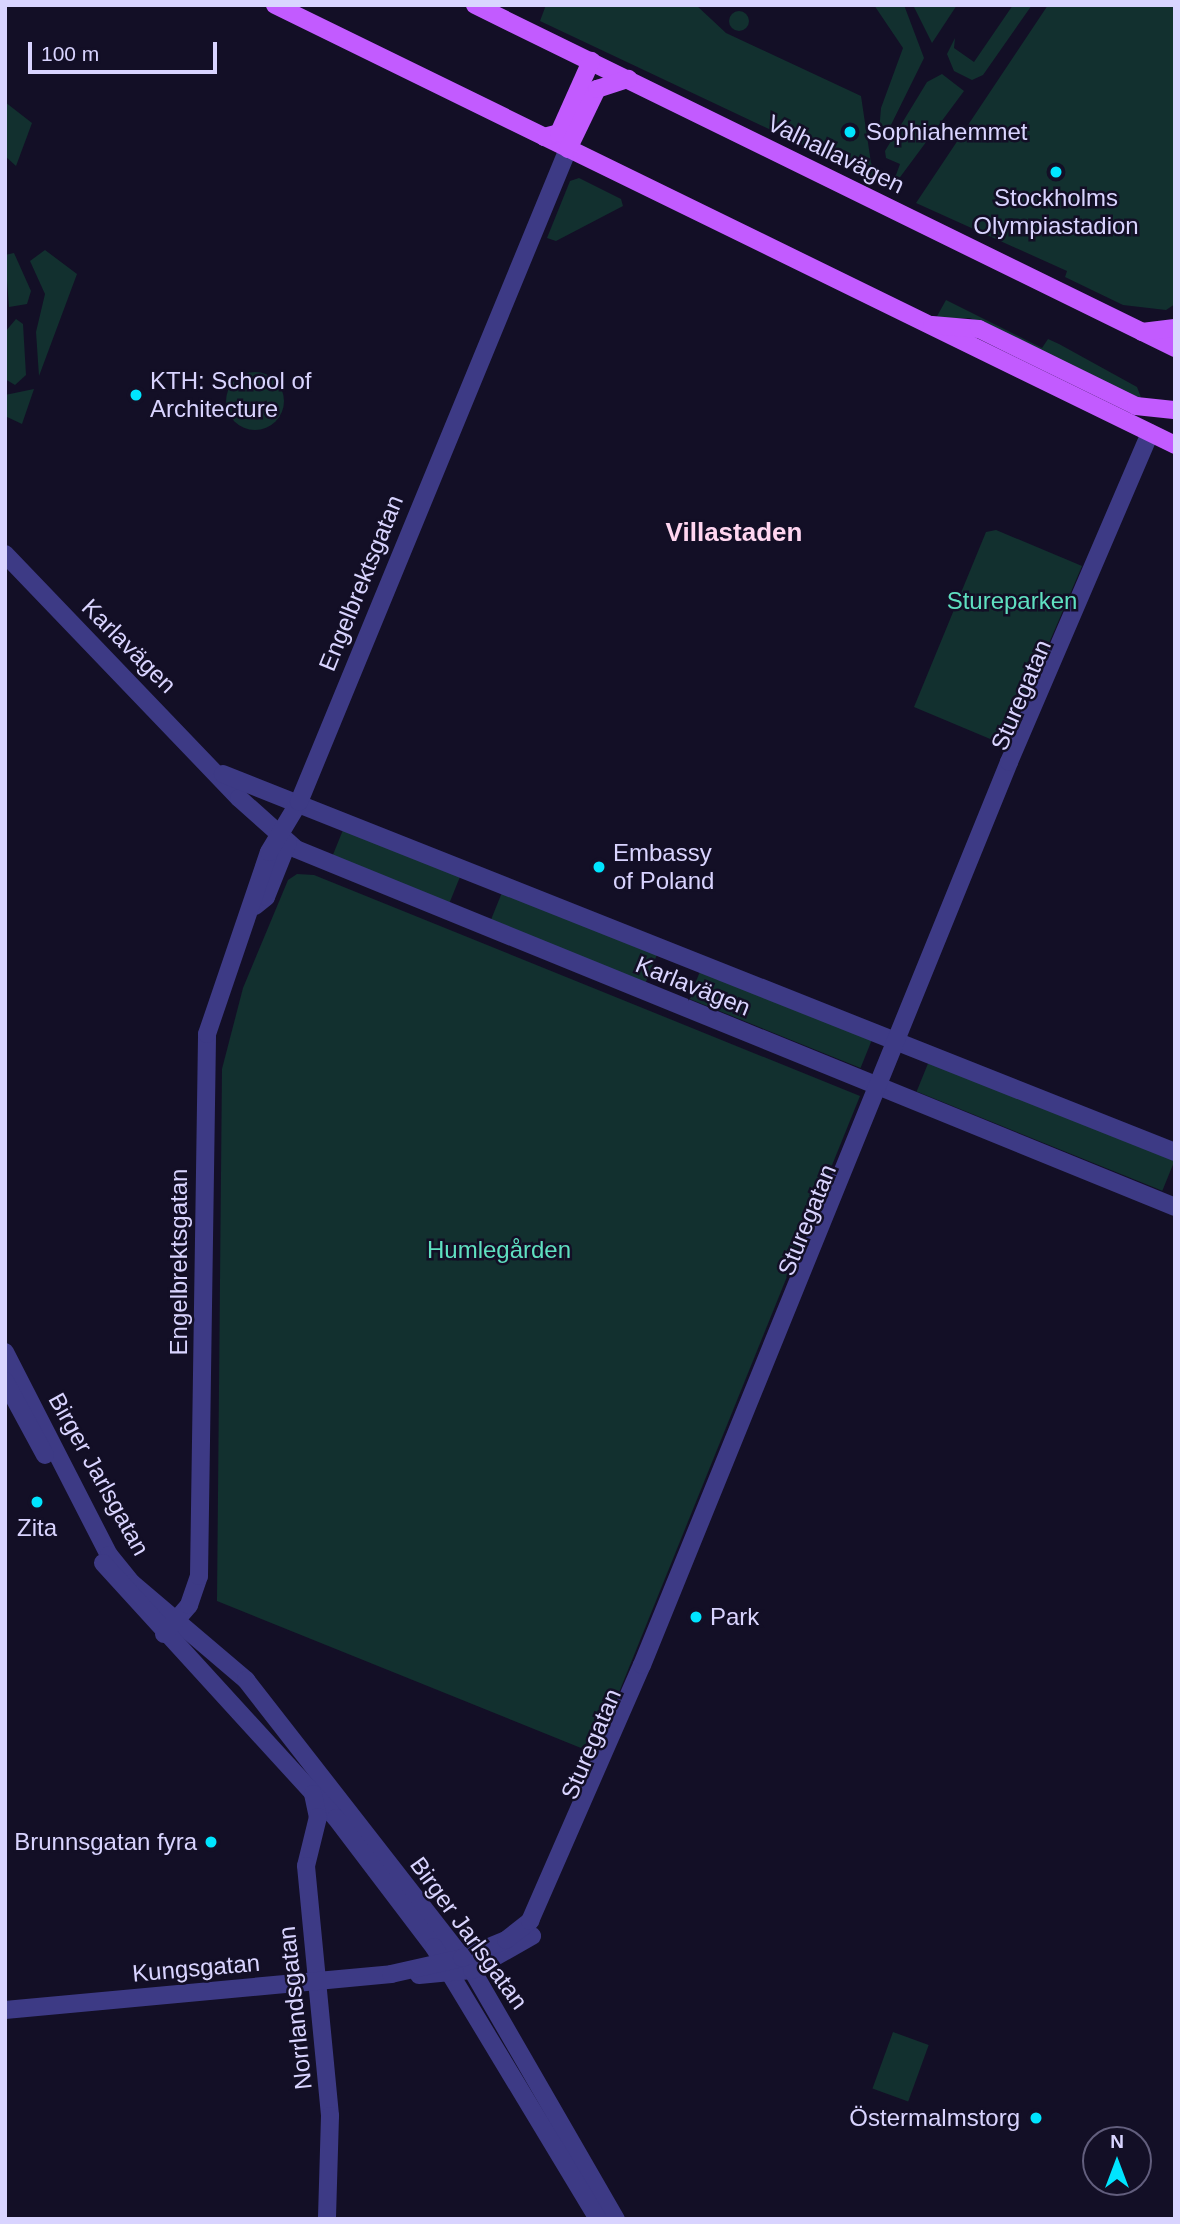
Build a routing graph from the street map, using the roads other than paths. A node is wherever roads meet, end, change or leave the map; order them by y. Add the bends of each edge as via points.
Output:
1 (275, 5) edge
2 (475, 5) edge
3 (591, 61) junction
4 (628, 79) junction
5 (544, 136) junction
6 (568, 149) junction
7 (930, 325) junction
8 (1175, 328) edge
9 (1142, 332) junction
10 (1175, 348) edge
11 (1174, 410) edge
12 (1162, 439) edge
13 (5, 554) edge
14 (219, 772) junction
15 (299, 802) junction
16 (283, 838) junction
17 (902, 1040) junction
18 (882, 1089) junction
19 (1175, 1152) edge
20 (1175, 1207) edge
21 (5, 1352) edge
22 (5, 1381) edge
23 (170, 1627) junction
24 (256, 1694) junction
25 (236, 1706) junction
26 (313, 1794) junction
27 (457, 1968) junction
28 (316, 1981) junction
29 (5, 2010) edge
30 (327, 2219) edge
31 (598, 2219) edge
32 (606, 2219) edge
33 (616, 2219) edge

1 - 5 main road
2 - 3 main road, Valhallavägen
3 - 4 main road, Valhallavägen
3 - 5 main road via 559,133
4 - 6 main road via 597,89
4 - 9 main road, Valhallavägen
5 - 6 main road
6 - 7 main road
6 - 15 street, Engelbrektsgatan
7 - 11 main road via 978,329 1136,406
7 - 12 main road
8 - 9 main road
9 - 10 main road, Valhallavägen
11 - 12 main road
12 - 17 street, Sturegatan
13 - 14 street, Karlavägen
14 - 15 street, Karlavägen via 264,794
14 - 16 street, Karlavägen
15 - 16 street, Engelbrektsgatan
15 - 17 street, Karlavägen
16 - 18 street, Karlavägen
16 - 23 street, Engelbrektsgatan via 266,897 255,906 205,1047 199,1576
17 - 18 street, Sturegatan
17 - 19 street, Karlavägen
18 - 20 street, Karlavägen
18 - 27 street, Sturegatan via 536,1912 514,1935
21 - 23 street, Birger Jarlsgatan via 109,1555
22 - 23 street, Birger Jarlsgatan via 115,1583
23 - 24 street, Birger Jarlsgatan
23 - 25 street, Birger Jarlsgatan
24 - 25 street
24 - 27 street, Birger Jarlsgatan
25 - 26 street, Birger Jarlsgatan
26 - 27 street, Birger Jarlsgatan
26 - 28 street, Norrlandsgatan via 318,1817 306,1866
27 - 28 street, Kungsgatan
27 - 31 street, Birger Jarlsgatan
27 - 32 street, Birger Jarlsgatan via 520,2066
27 - 33 street, Birger Jarlsgatan
28 - 29 street, Kungsgatan
28 - 30 street, Norrlandsgatan via 330,2116

